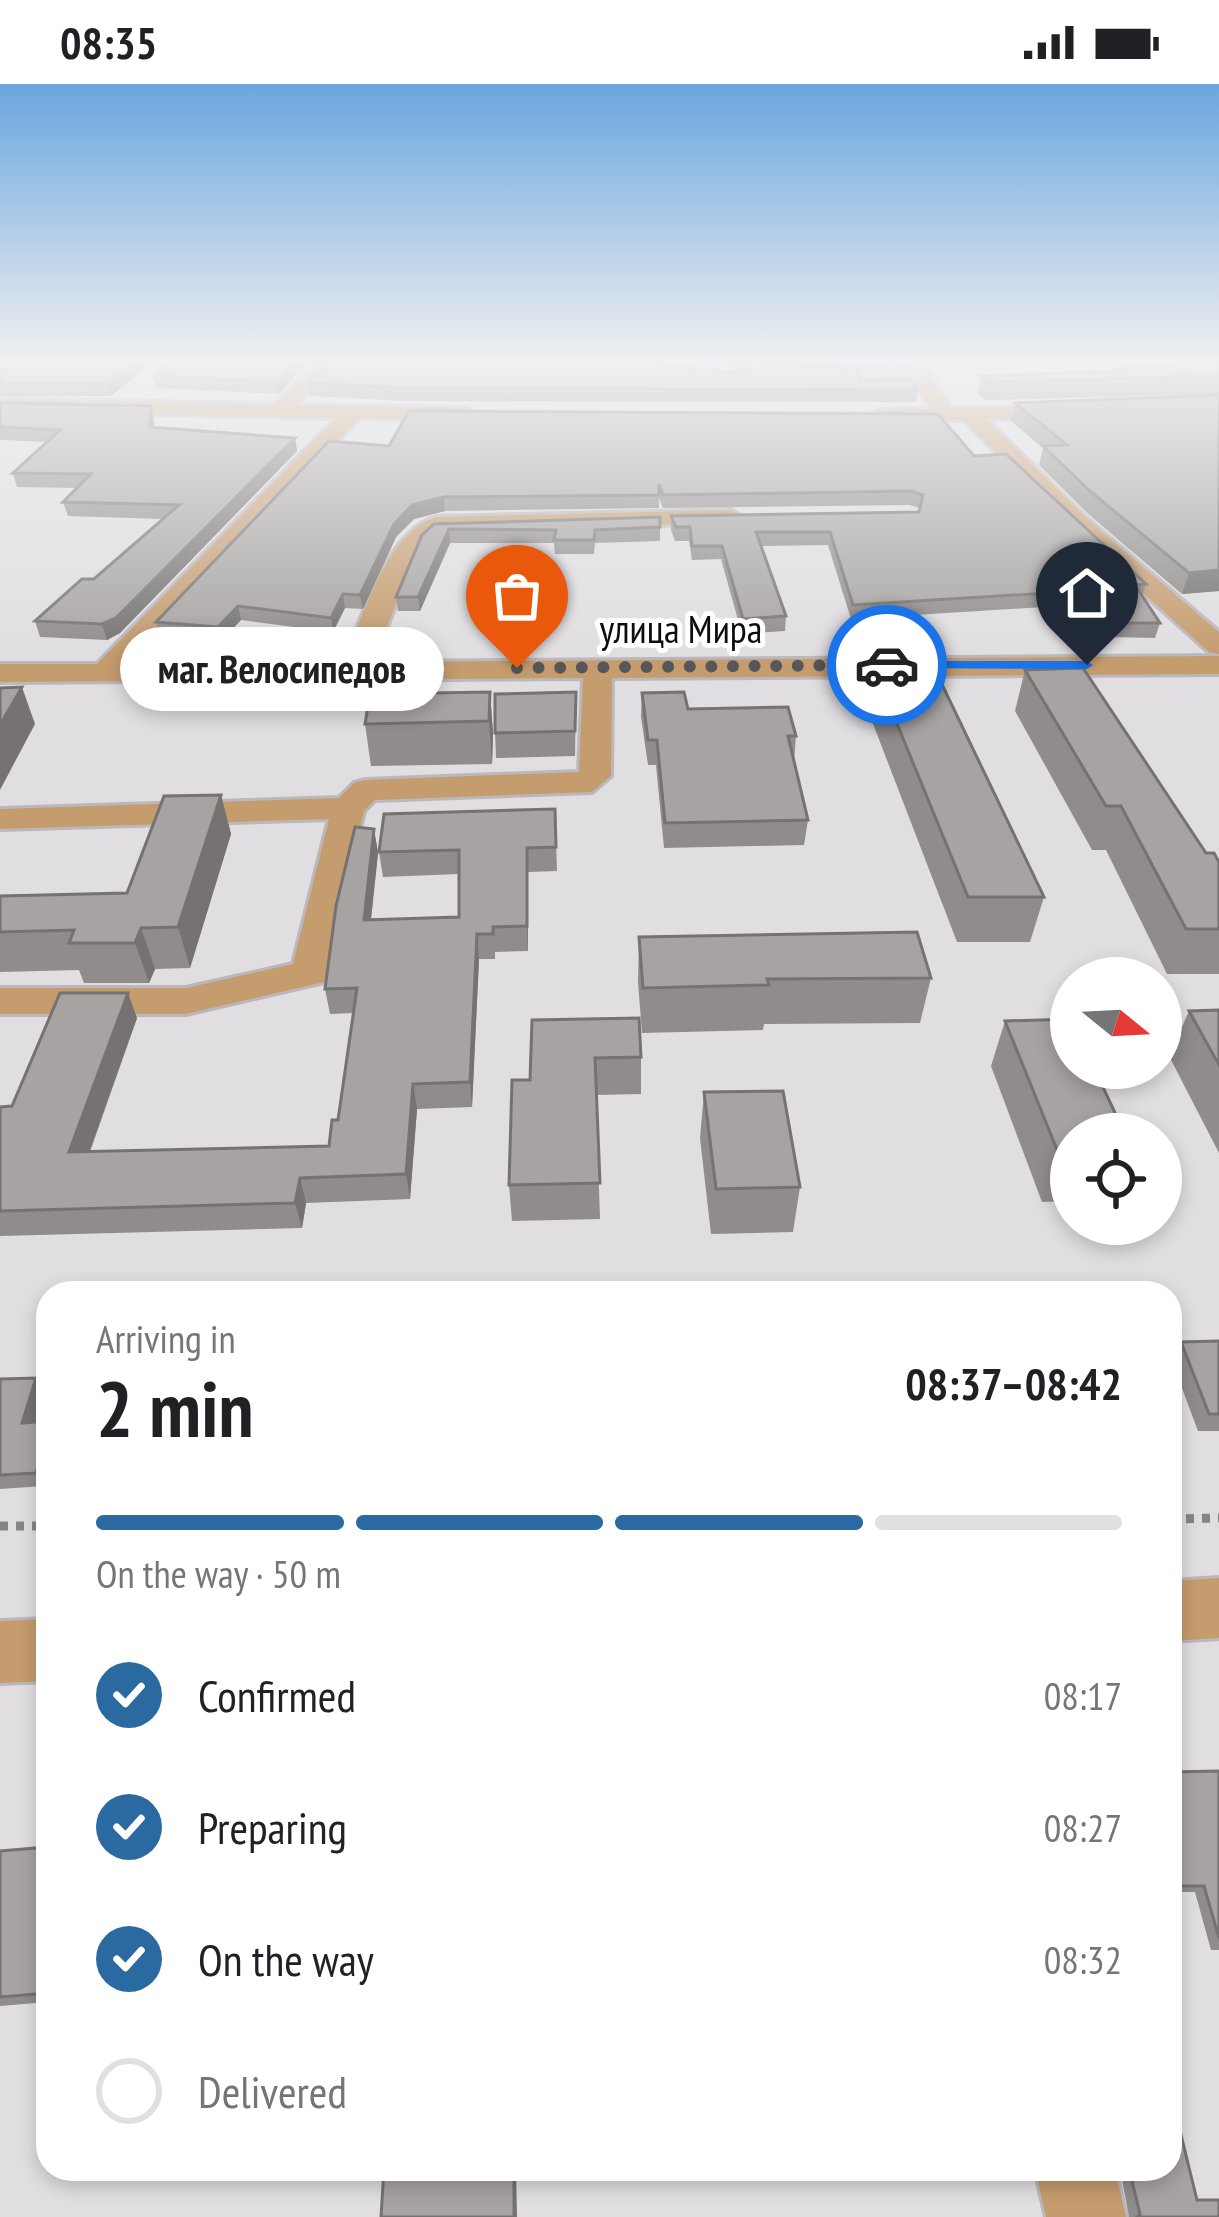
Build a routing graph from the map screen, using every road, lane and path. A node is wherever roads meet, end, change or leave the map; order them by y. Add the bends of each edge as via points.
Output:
1 (309, 459) edge
2 (1006, 459) edge
3 (769, 517) edge
4 (1219, 646) edge
5 (1219, 664) edge
6 (598, 667) junction
7 (356, 668) junction
8 (107, 670) junction
9 (5, 679) edge
10 (348, 808) junction
11 (0, 819) edge
12 (0, 1001) edge
13 (1219, 1518) edge
14 (1182, 1519) edge
15 (0, 1526) edge
16 (36, 1526) edge
17 (1219, 1608) edge
18 (1182, 1610) edge
19 (36, 1650) edge
20 (0, 1652) edge
21 (1078, 2181) edge
22 (1086, 2217) edge

1 - 8 street
2 - 4 street
3 - 7 street via 487,519 424,528 409,544
5 - 6 street, улица Мира
6 - 7 street, улица Мира
6 - 10 street via 595,776 580,785 366,790
7 - 8 street, улица Мира
8 - 9 street, улица Мира
10 - 11 street
10 - 12 street via 310,973 186,1001
13 - 14 path
15 - 16 path
17 - 18 street
19 - 20 street
21 - 22 street

